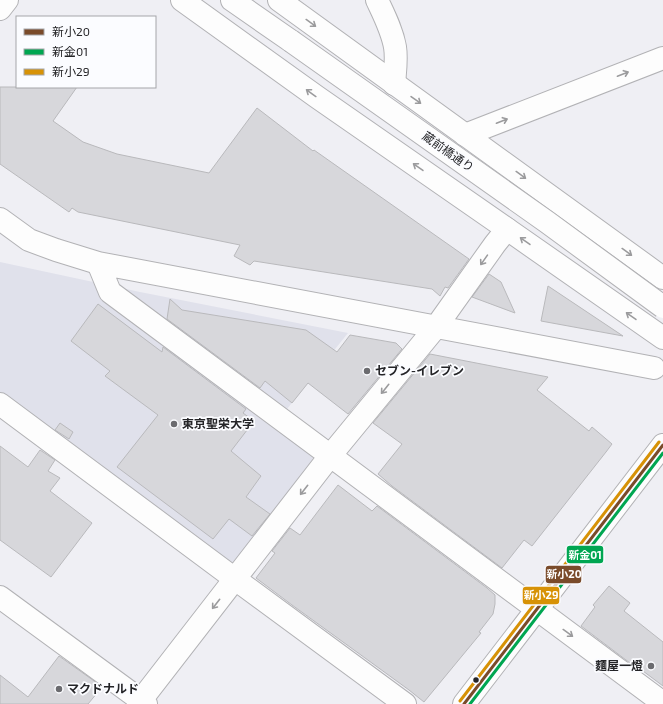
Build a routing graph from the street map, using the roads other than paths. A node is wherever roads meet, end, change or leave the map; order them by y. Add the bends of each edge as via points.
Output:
1 (7, 0) edge
2 (182, 0) edge
3 (232, 0) edge
4 (279, 0) edge
5 (377, 0) edge
6 (0, 10) edge
7 (663, 58) edge
8 (394, 84) junction
9 (466, 135) junction
10 (0, 219) edge
11 (507, 229) junction
12 (98, 263) junction
13 (663, 278) edge
14 (663, 307) edge
15 (436, 326) junction
16 (663, 338) edge
17 (654, 368) dead end
18 (0, 404) edge
19 (663, 445) edge
20 (330, 456) junction
21 (235, 579) junction
22 (0, 597) edge
23 (536, 609) junction
24 (142, 703) edge
25 (663, 703) edge
26 (405, 704) edge
27 (464, 704) edge

1 - 6 street
11 -> 2 street
3 - 14 street, 蔵前橋通り, bridge via 541,217
4 -> 8 street
5 - 8 street via 395,46
9 -> 7 street
8 -> 9 street
9 -> 13 street
10 - 12 street via 29,240
11 -> 15 street
16 -> 11 street
12 - 15 street
12 - 20 street via 110,292
15 - 17 street
15 -> 20 street
18 - 21 street
19 - 23 street
20 -> 21 street
20 - 23 street
21 -> 24 street
21 - 26 street
22 - 24 street
23 -> 25 street
23 - 27 street

